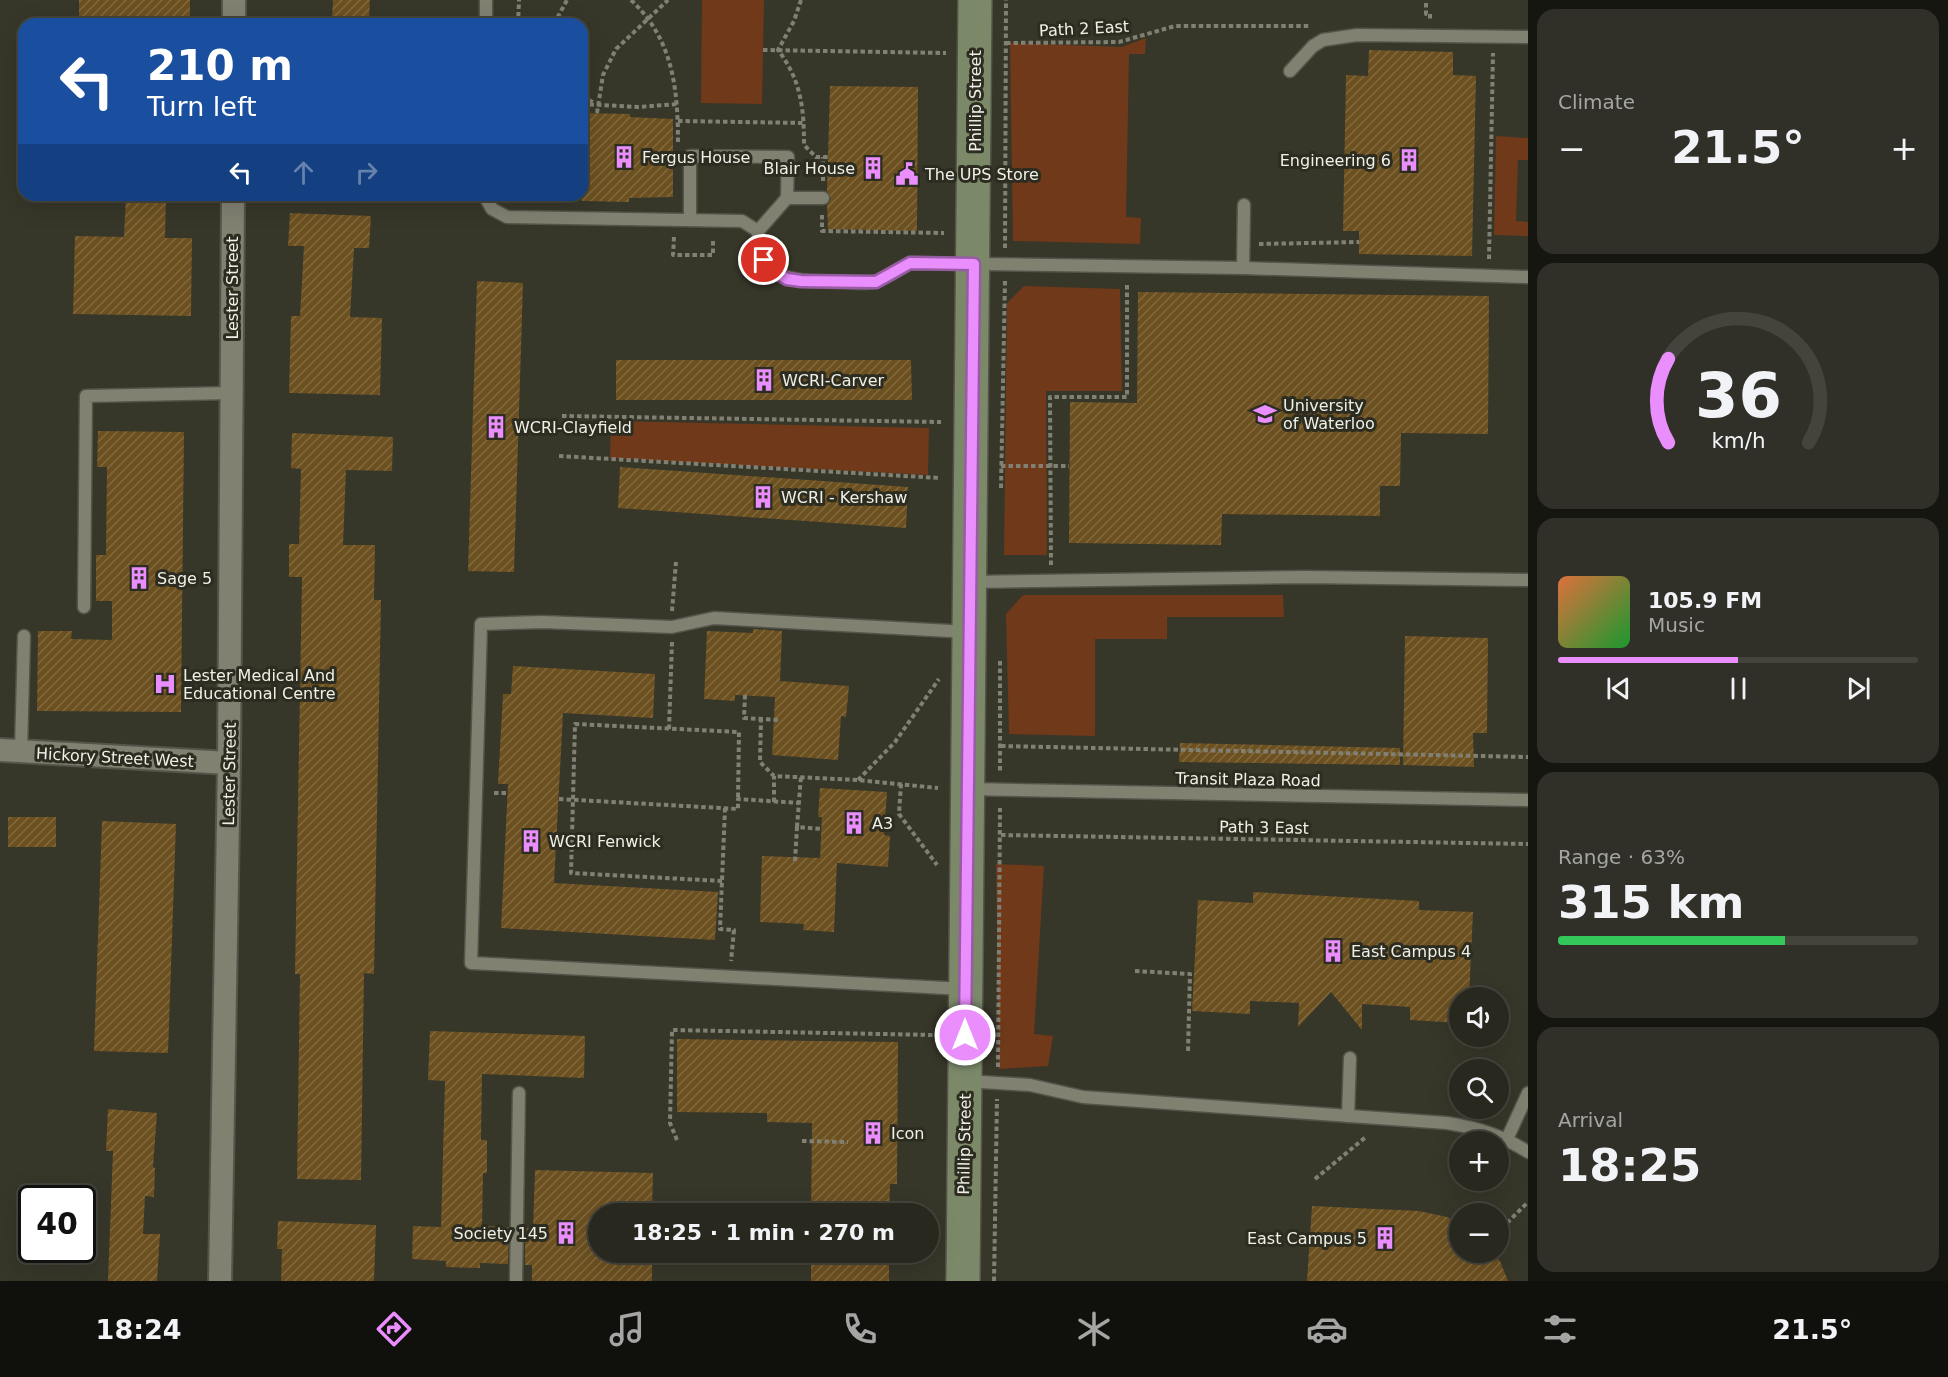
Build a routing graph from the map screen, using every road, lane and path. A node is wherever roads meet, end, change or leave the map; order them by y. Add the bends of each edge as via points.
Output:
1 (234, 0) edge
2 (486, 0) edge
3 (519, 0) edge
4 (567, 0) edge
5 (631, 0) edge
6 (668, 0) edge
7 (801, 0) edge
8 (975, 0) edge
9 (1006, 0) edge
10 (1426, 3) dead end
11 (1430, 14) dead end
12 (234, 18) edge
13 (486, 18) edge
14 (518, 18) edge
15 (557, 18) edge
16 (649, 19) junction
17 (1314, 26) dead end
18 (1493, 37) junction
19 (1528, 37) edge
20 (999, 43) dead end
21 (1007, 43) junction
22 (763, 50) dead end
23 (778, 50) junction
24 (946, 53) dead end
25 (1290, 71) dead end
26 (588, 100) edge
27 (588, 104) edge
28 (597, 104) junction
29 (597, 113) dead end
30 (678, 121) dead end
31 (804, 123) junction
32 (829, 158) dead end
33 (787, 198) junction
34 (823, 198) dead end
35 (233, 201) edge
36 (487, 201) edge
37 (1244, 205) dead end
38 (690, 220) junction
39 (758, 231) junction
40 (827, 231) dead end
41 (944, 233) dead end
42 (1359, 242) dead end
43 (1243, 244) junction
44 (989, 264) junction
45 (1127, 266) junction
46 (1243, 268) junction
47 (1490, 275) junction
48 (1528, 277) edge
49 (231, 393) junction
50 (562, 416) dead end
51 (940, 422) dead end
52 (559, 456) dead end
53 (987, 466) junction
54 (1050, 466) junction
55 (1070, 466) dead end
56 (940, 478) dead end
57 (1001, 489) dead end
58 (1051, 553) dead end
59 (1528, 580) edge
60 (972, 582) junction
61 (84, 607) dead end
62 (970, 632) junction
63 (24, 636) dead end
64 (1000, 652) dead end
65 (940, 678) dead end
66 (672, 685) dead end
67 (745, 696) dead end
68 (761, 718) junction
69 (778, 720) dead end
70 (669, 729) junction
71 (10, 751) edge
72 (1528, 757) edge
73 (229, 763) junction
74 (774, 776) junction
75 (801, 776) junction
76 (858, 780) junction
77 (901, 784) junction
78 (953, 789) junction
79 (559, 799) dead end
80 (738, 799) junction
81 (573, 800) junction
82 (1528, 800) edge
83 (774, 802) junction
84 (799, 804) junction
85 (725, 808) junction
86 (999, 816) dead end
87 (797, 827) junction
88 (822, 829) dead end
89 (1000, 835) junction
90 (1528, 844) edge
91 (795, 861) dead end
92 (937, 865) dead end
93 (723, 881) junction
94 (1135, 971) dead end
95 (729, 976) junction
96 (966, 989) junction
97 (934, 1035) dead end
98 (1188, 1051) dead end
99 (1350, 1058) dead end
100 (965, 1081) junction
101 (998, 1083) junction
102 (519, 1093) dead end
103 (1528, 1093) edge
104 (1348, 1116) junction
105 (1389, 1119) junction
106 (1487, 1131) edge
107 (1509, 1135) edge
108 (677, 1140) dead end
109 (1509, 1140) edge
110 (802, 1141) dead end
111 (848, 1142) dead end
112 (1528, 1152) edge
113 (1315, 1179) dead end
114 (1528, 1202) edge
115 (1509, 1221) edge
116 (219, 1281) edge
117 (516, 1281) edge
118 (963, 1281) edge
119 (994, 1281) edge

1 - 12 street
2 - 13 lane
3 - 14 path
4 - 15 path
5 - 16 path
6 - 16 path
7 - 23 path
8 - 44 street, Phillip Street
9 - 21 path
10 - 11 path via 1426,14
16 - 28 path via 625,38 612,55
16 - 28 path via 670,60 678,104
17 - 21 path, Path 2 East via 1175,26 1119,42
18 - 19 lane
18 - 25 lane via 1370,34 1323,40
18 - 47 path
20 - 21 path, Path 2 East
21 - 44 path
22 - 23 path
23 - 24 path
23 - 31 path via 795,77
26 - 28 path
27 - 28 path
28 - 29 path
30 - 31 path
31 - 32 path via 804,145 816,157
33 - 34 lane
33 - 38 lane via 788,157 690,156
33 - 39 lane
35 - 49 street, Lester Street
36 - 38 lane via 492,209 507,217
37 - 43 lane
38 - 39 lane via 742,221
39 - 44 lane via 758,246 764,260 787,279 876,282 910,263
40 - 41 path
42 - 43 path
43 - 46 lane
44 - 45 lane
44 - 53 street, Phillip Street
44 - 53 path
45 - 46 lane
45 - 54 path via 1127,397 1050,397
46 - 47 lane
47 - 48 lane
49 - 61 lane via 86,396
49 - 73 street, Lester Street
50 - 51 path
52 - 56 path
53 - 54 path
53 - 57 path
53 - 60 street, Phillip Street
54 - 55 path
54 - 58 path
59 - 60 lane via 1306,577
60 - 62 street, Phillip Street
62 - 78 street, Phillip Street
62 - 95 lane via 714,618 672,627 481,624 471,963
63 - 71 lane
64 - 72 path via 1001,748
65 - 76 path via 895,742
66 - 70 path
67 - 68 path via 744,718
68 - 69 path
68 - 74 path via 760,762
70 - 80 path via 739,732
70 - 81 path via 575,724
71 - 73 street, Hickory Street West
73 - 116 street, Lester Street
74 - 75 path
74 - 83 path
75 - 76 path
75 - 84 path
76 - 77 path
77 - 78 path
77 - 92 path via 899,814
78 - 82 lane, Transit Plaza Road
78 - 96 street, Phillip Street
79 - 81 path
80 - 83 path
80 - 85 path via 738,809
81 - 85 path
81 - 93 path via 571,873
83 - 84 path
84 - 87 path
85 - 93 path
86 - 89 path
87 - 88 path
87 - 91 path
89 - 90 path, Path 3 East
89 - 101 path
93 - 95 path via 720,928 734,930
94 - 98 path via 1190,974
95 - 96 lane
96 - 100 street, Phillip Street
97 - 108 path via 672,1030 670,1123
99 - 104 lane
100 - 101 lane
100 - 118 street, Phillip Street
101 - 104 lane via 1030,1085 1083,1097
101 - 119 path
102 - 117 lane
103 - 107 lane
104 - 105 lane
105 - 106 lane via 1447,1123
105 - 113 path
109 - 112 lane
110 - 111 path
114 - 115 path

